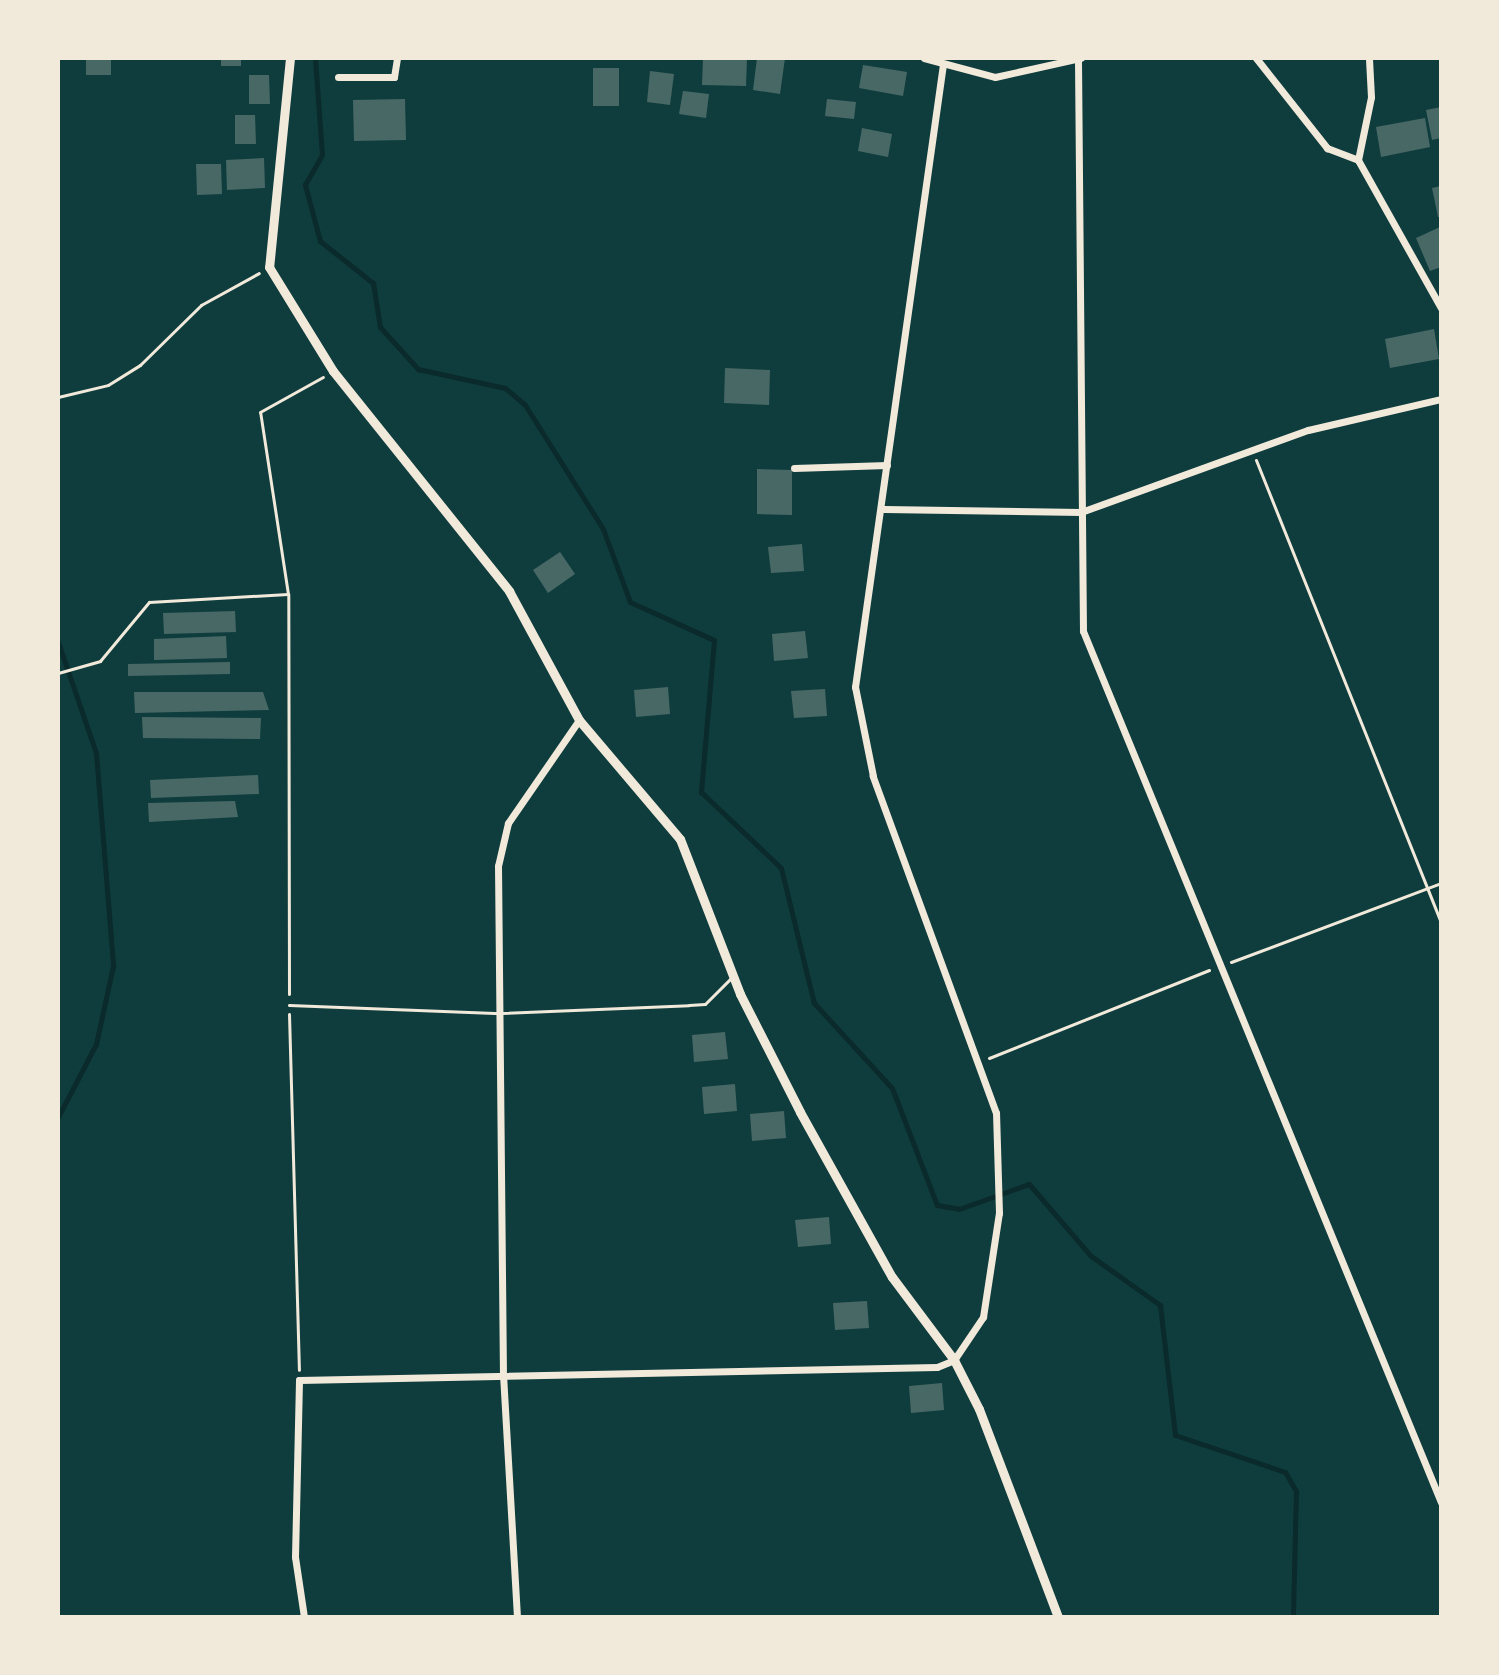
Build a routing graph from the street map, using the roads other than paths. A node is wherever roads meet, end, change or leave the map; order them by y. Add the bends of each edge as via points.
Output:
1 (290, 58) edge
2 (397, 58) edge
3 (924, 58) edge
4 (1256, 58) edge
5 (1369, 58) edge
6 (1080, 59) edge
7 (943, 64) junction
8 (338, 77) dead end
9 (1358, 160) junction
10 (1441, 308) edge
11 (1441, 399) edge
12 (887, 465) junction
13 (794, 468) dead end
14 (884, 509) junction
15 (1081, 512) junction
16 (579, 720) junction
17 (734, 975) junction
18 (289, 1005) road end
19 (501, 1013) junction
20 (954, 1360) junction
21 (503, 1377) junction
22 (1441, 1502) edge
23 (304, 1617) edge
24 (517, 1617) edge
25 (1058, 1617) edge

1 - 16 street via 269,267 333,371 509,591
2 - 8 street via 394,77
3 - 7 street
4 - 9 street via 1327,148
5 - 9 street via 1371,97
6 - 7 street via 995,77
6 - 15 street
7 - 12 street
9 - 10 street
11 - 15 street via 1251,449
12 - 13 street
12 - 14 street
14 - 15 street
14 - 20 street via 862,602 859,727 949,996 988,1087 998,1179 999,1213 983,1317
15 - 22 street via 1083,631
16 - 17 street via 680,839
16 - 19 street via 508,823 498,866
17 - 19 lane via 705,1004
17 - 20 street via 851,1207 892,1277
18 - 19 lane
19 - 21 street
20 - 21 street via 937,1367
20 - 25 street
21 - 23 street via 299,1380 295,1557
21 - 24 street

